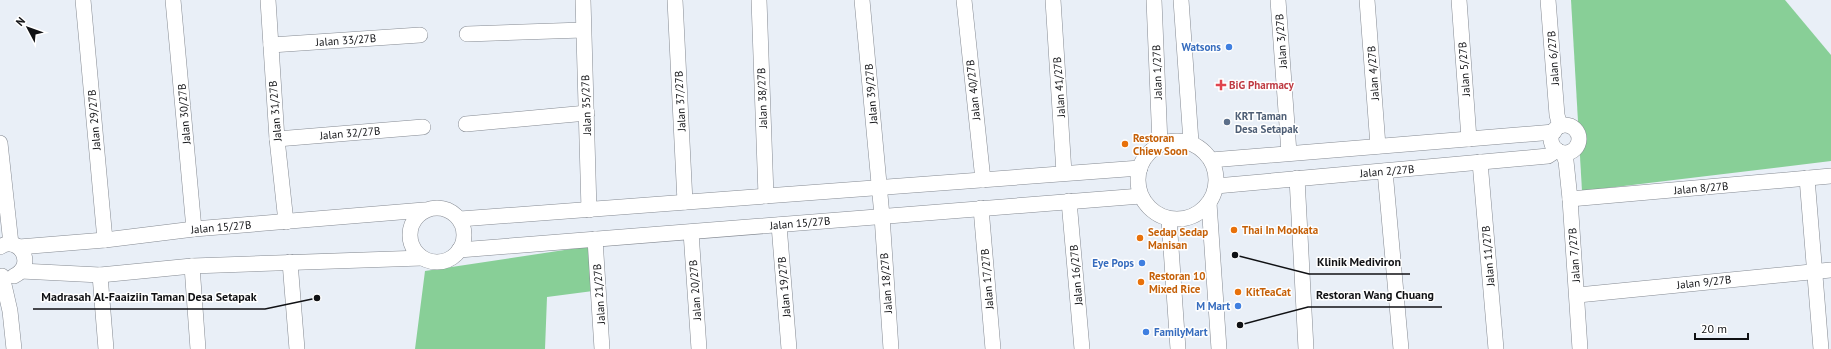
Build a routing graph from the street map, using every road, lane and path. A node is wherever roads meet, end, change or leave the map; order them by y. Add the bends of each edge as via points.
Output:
1 (83, 0) edge
2 (173, 0) edge
3 (268, 0) edge
4 (583, 0) edge
5 (675, 0) edge
6 (758, 0) edge
7 (862, 0) edge
8 (964, 0) edge
9 (1053, 0) edge
10 (1154, 0) edge
11 (1181, 0) edge
12 (1278, 0) edge
13 (1367, 0) edge
14 (1459, 0) edge
15 (1548, 0) edge
16 (583, 30) junction
17 (467, 34) dead end
18 (420, 35) dead end
19 (271, 45) junction
20 (587, 113) junction
21 (466, 124) dead end
22 (1560, 125) junction
23 (423, 127) dead end
24 (277, 139) junction
25 (1470, 139) junction
26 (1191, 142) junction
27 (0, 143) edge
28 (1160, 144) junction
29 (1378, 146) junction
30 (1289, 153) junction
31 (1564, 154) junction
32 (1211, 160) junction
33 (1480, 162) junction
34 (1140, 168) junction
35 (1385, 171) junction
36 (1064, 173) junction
37 (1831, 176) edge
38 (1297, 178) junction
39 (1807, 178) junction
40 (982, 180) junction
41 (1216, 186) junction
42 (879, 188) junction
43 (766, 196) junction
44 (1141, 196) junction
45 (1570, 199) junction
46 (1069, 201) junction
47 (685, 202) junction
48 (1209, 203) junction
49 (981, 208) junction
50 (424, 210) junction
51 (589, 210) junction
52 (882, 216) junction
53 (1169, 219) junction
54 (460, 220) junction
55 (286, 222) junction
56 (779, 225) junction
57 (194, 229) junction
58 (692, 232) junction
59 (595, 239) junction
60 (105, 240) junction
61 (8, 244) edge
62 (460, 250) junction
63 (422, 258) junction
64 (290, 262) junction
65 (192, 266) junction
66 (1831, 270) edge
67 (1814, 271) junction
68 (9, 274) edge
69 (100, 275) junction
70 (1578, 295) junction
71 (14, 349) edge
72 (106, 349) edge
73 (198, 349) edge
74 (297, 349) edge
75 (602, 349) edge
76 (699, 349) edge
77 (789, 349) edge
78 (891, 349) edge
79 (992, 349) edge
80 (1082, 349) edge
81 (1178, 349) edge
82 (1219, 349) edge
83 (1306, 349) edge
84 (1401, 349) edge
85 (1496, 349) edge
86 (1580, 349) edge
87 (1820, 349) edge

1 - 60 street, Jalan 29/27B
2 - 57 street, Jalan 30/27B
3 - 19 street, Jalan 31/27B
4 - 16 street, Jalan 35/27B
5 - 47 street, Jalan 37/27B
6 - 43 street, Jalan 38/27B
7 - 42 street, Jalan 39/27B
8 - 40 street, Jalan 40/27B
9 - 36 street, Jalan 41/27B
10 - 28 street, Jalan 1/27B
11 - 26 street
12 - 30 street, Jalan 3/27B
13 - 29 street, Jalan 4/27B
14 - 25 street, Jalan 5/27B
15 - 22 street, Jalan 6/27B
16 - 17 street
16 - 20 street, Jalan 35/27B
18 - 19 street, Jalan 33/27B
19 - 24 street, Jalan 31/27B
20 - 21 street
20 - 51 street, Jalan 35/27B
22 - 25 street
22 - 31 street, Jalan 6/27B via 1551,140
22 - 31 street via 1579,134 1580,140 1578,145
23 - 24 street, Jalan 32/27B
24 - 55 street, Jalan 31/27B
25 - 29 street
26 - 28 street via 1170,141
26 - 32 street
27 - 61 street
28 - 34 street via 1144,158
29 - 30 street
30 - 32 street
31 - 33 street, Jalan 2/27B
31 - 45 street, Jalan 7/27B
32 - 41 street via 1216,174
33 - 35 street, Jalan 2/27B
33 - 85 street, Jalan 11/27B
34 - 36 street
34 - 44 street via 1138,186
35 - 38 street, Jalan 2/27B
35 - 84 street
36 - 40 street
37 - 39 street, Jalan 8/27B
38 - 41 street, Jalan 2/27B
38 - 83 street
39 - 45 street, Jalan 8/27B
39 - 67 street
40 - 42 street
41 - 48 street
42 - 43 street
42 - 52 street, Jalan 39/27B
43 - 47 street
44 - 46 street, Jalan 15/27B
44 - 53 street via 1147,206
45 - 70 street, Jalan 7/27B
46 - 49 street, Jalan 15/27B
46 - 80 street, Jalan 16/27B
47 - 51 street
48 - 53 street via 1193,216
48 - 82 street
49 - 52 street, Jalan 15/27B
49 - 79 street, Jalan 17/27B
50 - 54 street via 440,207 448,209
50 - 55 street, Jalan 15/27B
50 - 63 street via 416,216 409,234 413,247
51 - 54 street
52 - 56 street, Jalan 15/27B
52 - 78 street, Jalan 18/27B
53 - 81 street
54 - 62 street via 464,235
55 - 57 street, Jalan 15/27B
56 - 58 street, Jalan 15/27B
56 - 77 street, Jalan 19/27B
57 - 60 street, Jalan 15/27B
58 - 59 street, Jalan 15/27B
58 - 76 street, Jalan 20/27B
59 - 62 street, Jalan 15/27B
59 - 75 street, Jalan 21/27B
60 - 61 street, Jalan 15/27B
61 - 68 street via 23,252 25,259
62 - 63 street via 454,256 438,262
63 - 64 street
64 - 65 street
64 - 74 street
65 - 69 street
65 - 73 street
66 - 67 street, Jalan 9/27B
67 - 70 street, Jalan 9/27B
67 - 87 street
68 - 69 street
68 - 71 street
69 - 72 street
70 - 86 street, Jalan 7/27B

